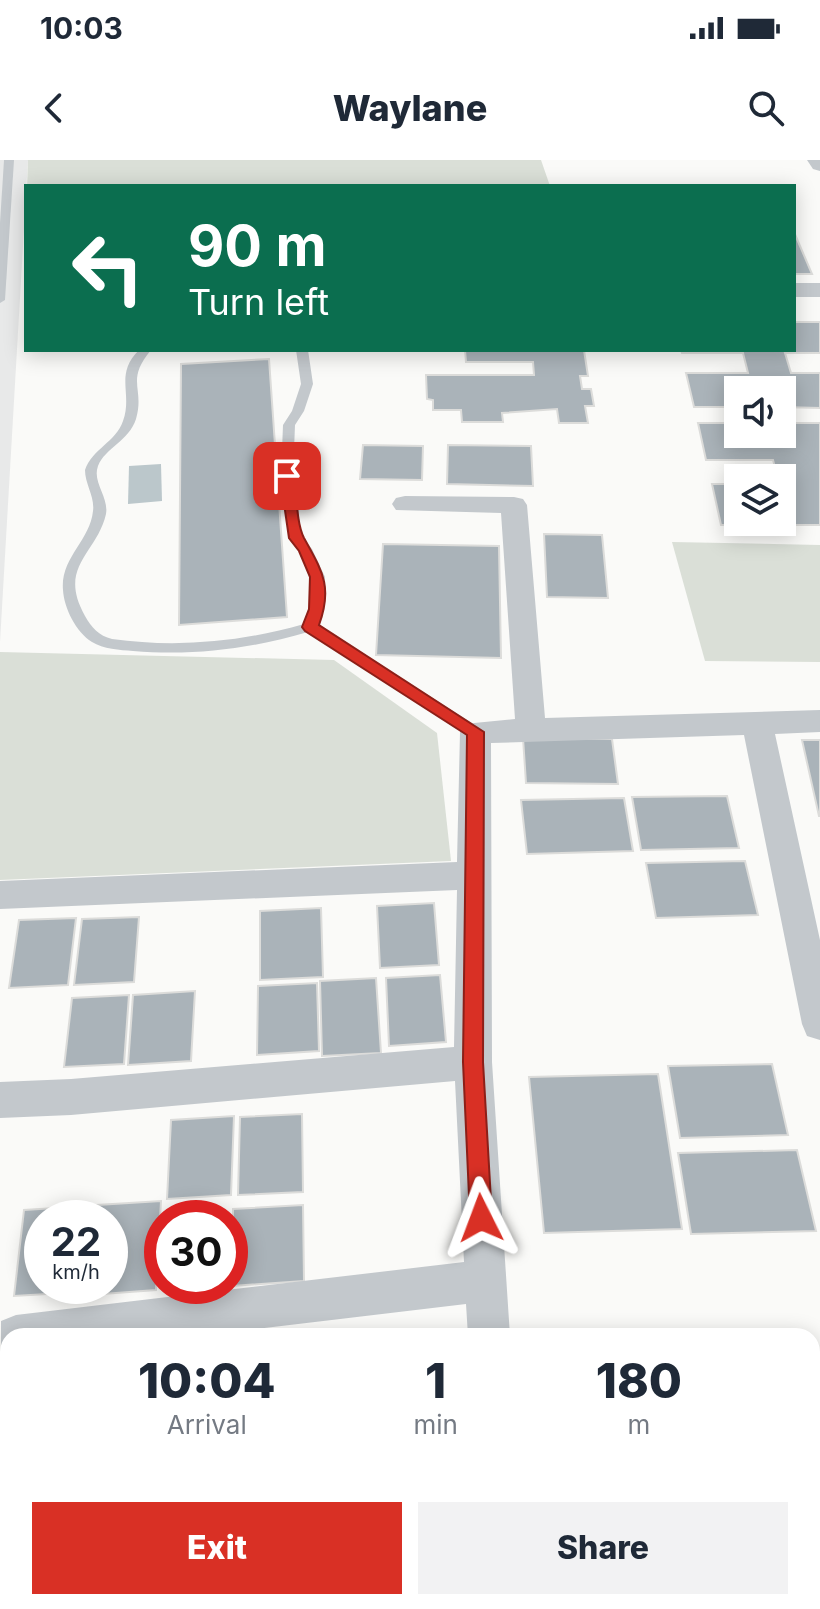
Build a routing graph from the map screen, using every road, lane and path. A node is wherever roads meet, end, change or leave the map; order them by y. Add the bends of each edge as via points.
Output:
1 (9, 160) edge
2 (796, 290) edge
3 (820, 290) edge
4 (0, 300) edge
5 (143, 352) edge
6 (302, 352) edge
7 (405, 504) dead end
8 (310, 627) junction
9 (820, 721) edge
10 (757, 723) junction
11 (531, 730) junction
12 (475, 732) junction
13 (474, 875) junction
14 (0, 895) edge
15 (810, 925) edge
16 (820, 1024) edge
17 (473, 1062) junction
18 (0, 1100) edge
19 (484, 1281) junction
20 (84, 1328) edge
21 (488, 1328) edge

1 - 4 lane
2 - 3 street
5 - 8 lane via 128,374 130,419 90,473 101,509 70,572 69,590 79,616 99,640 161,648 226,646
6 - 8 lane via 307,384 289,425 287,476 296,538 318,577 317,609
7 - 11 street via 514,505
8 - 12 lane
9 - 10 street
10 - 11 street
10 - 15 street
11 - 12 street
12 - 13 street
13 - 14 street
13 - 17 street
15 - 16 street
17 - 18 street
17 - 19 street
19 - 20 street
19 - 21 street

